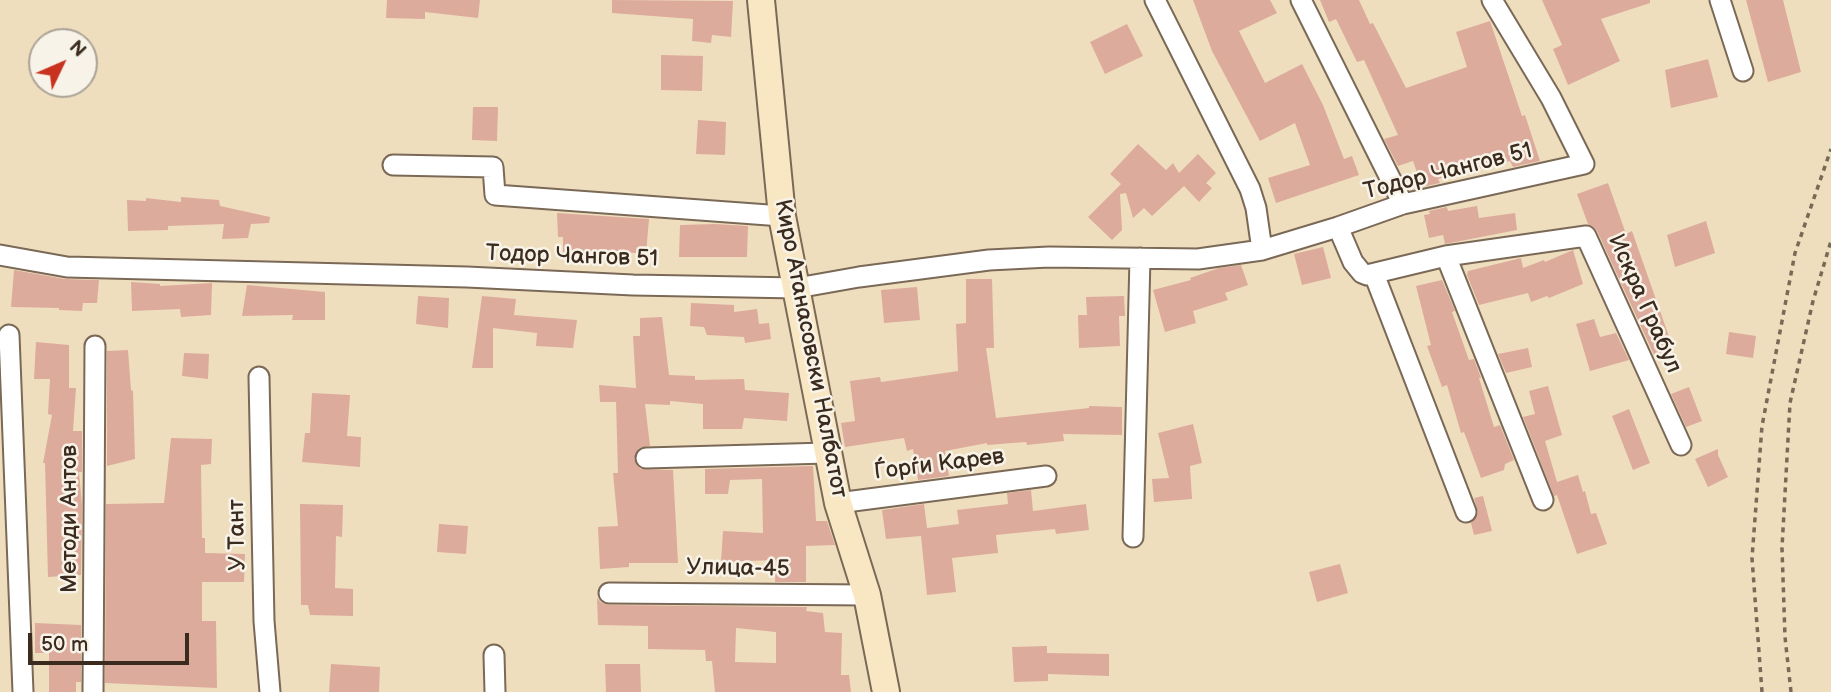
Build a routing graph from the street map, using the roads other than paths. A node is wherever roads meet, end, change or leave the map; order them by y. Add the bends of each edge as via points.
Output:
1 (761, 0) edge
2 (1155, 0) edge
3 (1301, 0) edge
4 (1492, 0) edge
5 (1720, 0) edge
6 (1743, 71) dead end
7 (393, 165) dead end
8 (1403, 204) junction
9 (782, 216) junction
10 (1338, 227) junction
11 (1262, 250) junction
12 (0, 255) edge
13 (1446, 256) junction
14 (1140, 258) junction
15 (1374, 274) junction
16 (797, 288) junction
17 (9, 335) dead end
18 (95, 346) dead end
19 (260, 377) dead end
20 (1681, 445) dead end
21 (828, 453) junction
22 (646, 458) dead end
23 (1046, 477) dead end
24 (1543, 500) dead end
25 (838, 503) junction
26 (1466, 513) dead end
27 (1133, 537) dead end
28 (609, 593) dead end
29 (867, 595) junction
30 (494, 654) dead end
31 (23, 692) edge
32 (93, 692) edge
33 (270, 692) edge
34 (495, 692) edge
35 (886, 692) edge

1 - 9 street, Киро Атанасовски Налбатот
2 - 11 street via 1250,189
3 - 8 street
4 - 8 street, Тодор Чангов 51 via 1584,164
5 - 6 street
7 - 9 street via 493,167 495,195
8 - 10 street, Тодор Чангов 51
9 - 16 street, Киро Атанасовски Налбатот
10 - 11 street, Тодор Чангов 51
10 - 15 street via 1356,267
11 - 14 street, Тодор Чангов 51 via 1198,259
12 - 16 street, Тодор Чангов 51 via 67,267
13 - 15 street, Искра Грабул
13 - 20 street, Искра Грабул via 1586,236
13 - 24 street
14 - 16 street, Тодор Чангов 51 via 989,260
14 - 27 street
15 - 26 street
16 - 21 street, Киро Атанасовски Налбатот
17 - 31 street
18 - 32 street, Методи Антов
19 - 33 street, У Тант via 264,621
21 - 22 street
21 - 25 street, Киро Атанасовски Налбатот
23 - 25 street, Ѓорѓи Карев
25 - 29 street, Киро Атанасовски Налбатот
28 - 29 street, Улица-45
29 - 35 street, Киро Атанасовски Налбатот
30 - 34 street

